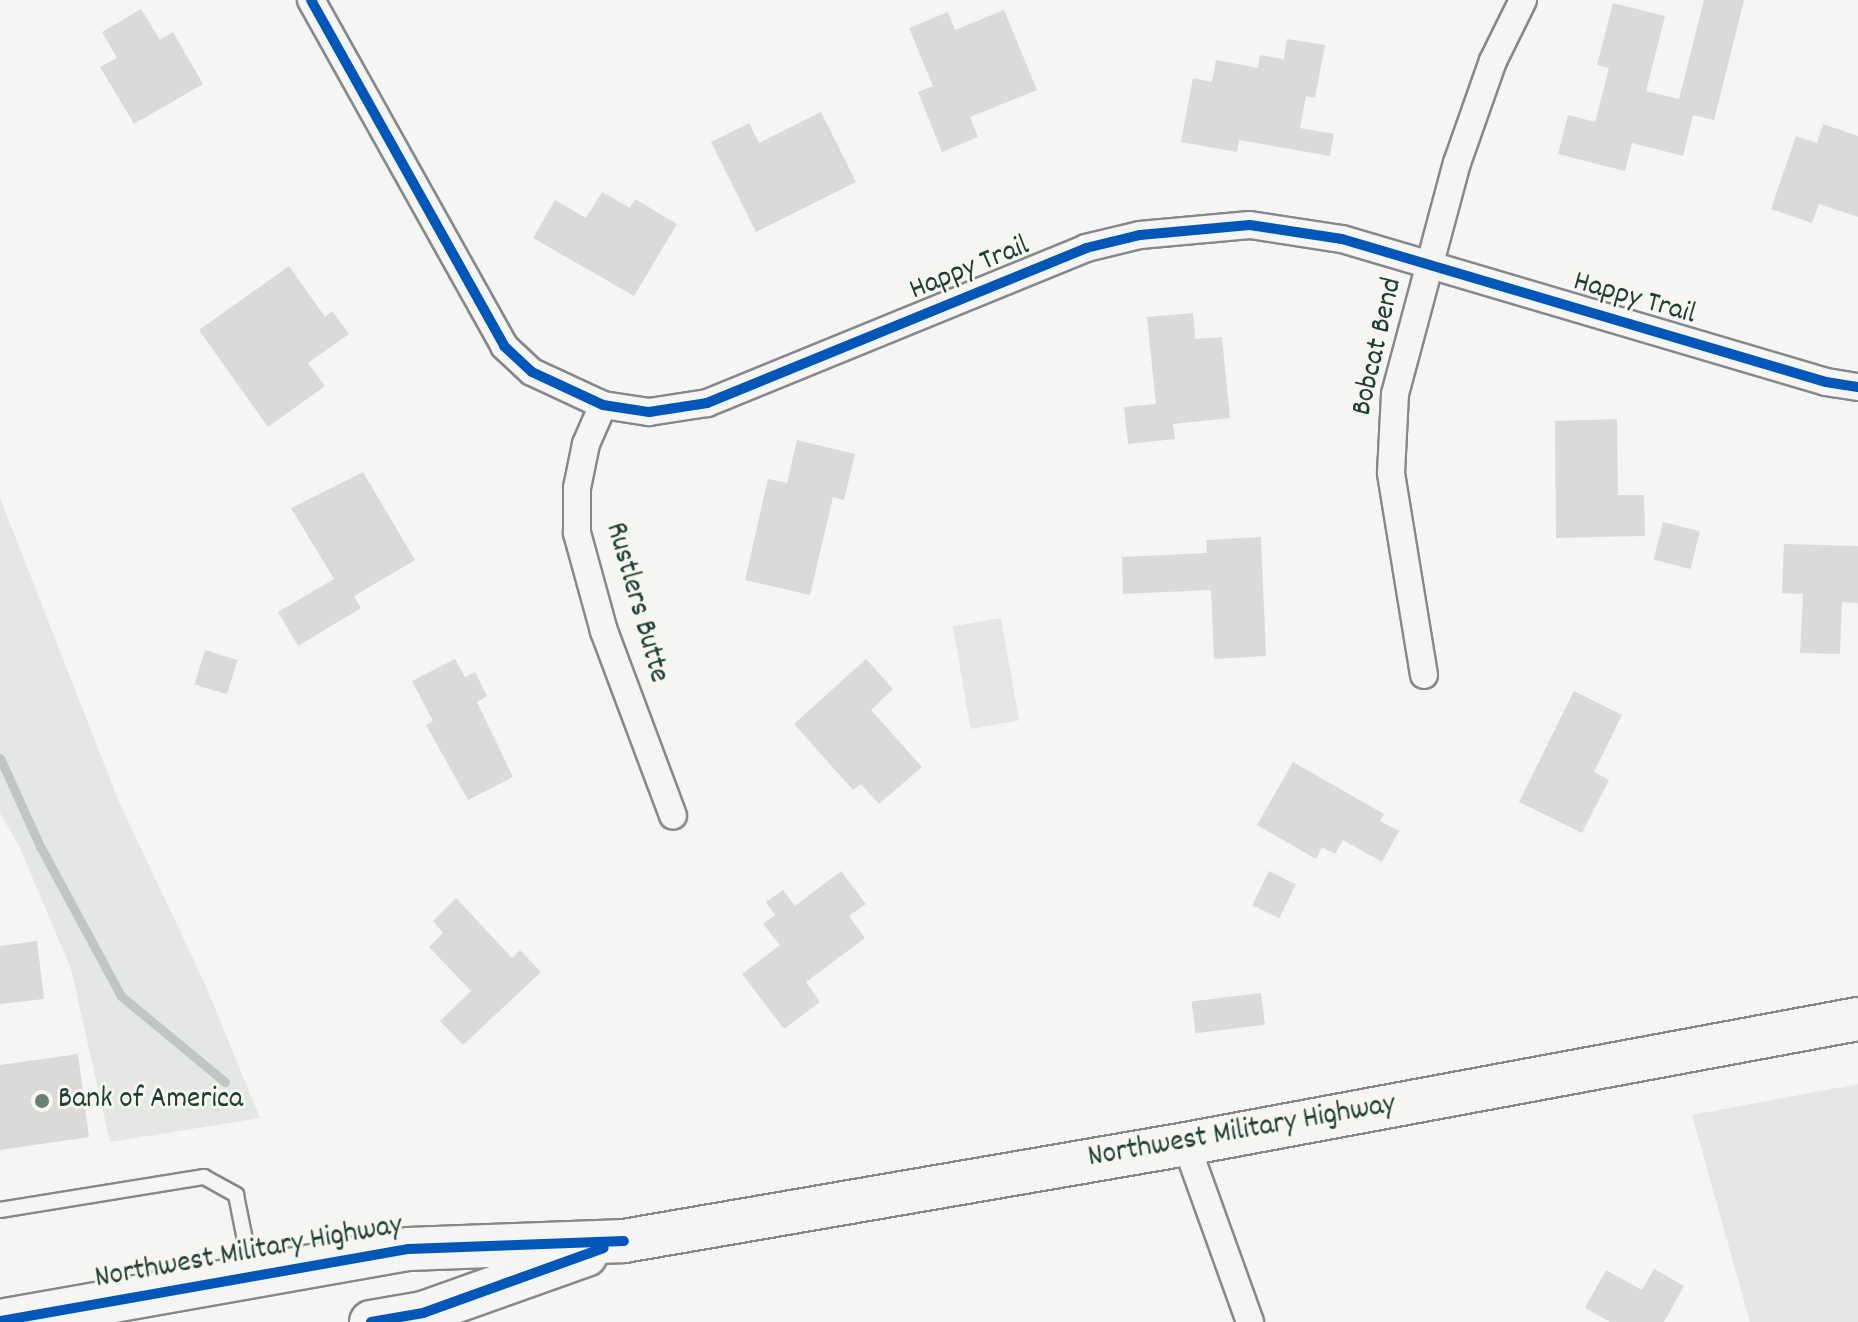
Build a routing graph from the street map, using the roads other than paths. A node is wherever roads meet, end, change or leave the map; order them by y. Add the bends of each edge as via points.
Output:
1 (311, 0) edge
2 (1523, 0) edge
3 (1431, 265) junction
4 (1858, 387) edge
5 (603, 405) junction
6 (1424, 675) dead end
7 (673, 816) dead end
8 (1858, 1019) edge
9 (1186, 1144) junction
10 (0, 1210) edge
11 (624, 1241) junction
12 (253, 1277) junction
13 (0, 1321) edge
14 (371, 1322) edge
15 (1250, 1322) edge

1 - 5 street, Happy Trail via 504,346 566,392
2 - 3 street, Bobcat Bend via 1493,61 1457,163
3 - 4 street, Happy Trail
3 - 5 street, Happy Trail via 1342,239 1250,225 1140,235 1086,248 707,403 649,412
3 - 6 street, Bobcat Bend via 1403,355 1391,433 1391,473
5 - 7 street, Rustlers Butte via 586,444 577,488 577,533 604,631
8 - 9 main road, Northwest Military Highway
9 - 11 main road, Northwest Military Highway
9 - 15 street
10 - 12 lane via 204,1177 236,1195
11 - 12 main road, Northwest Military Highway via 409,1249
11 - 14 main road, Northwest Military Highway via 423,1313
12 - 13 main road, Northwest Military Highway

